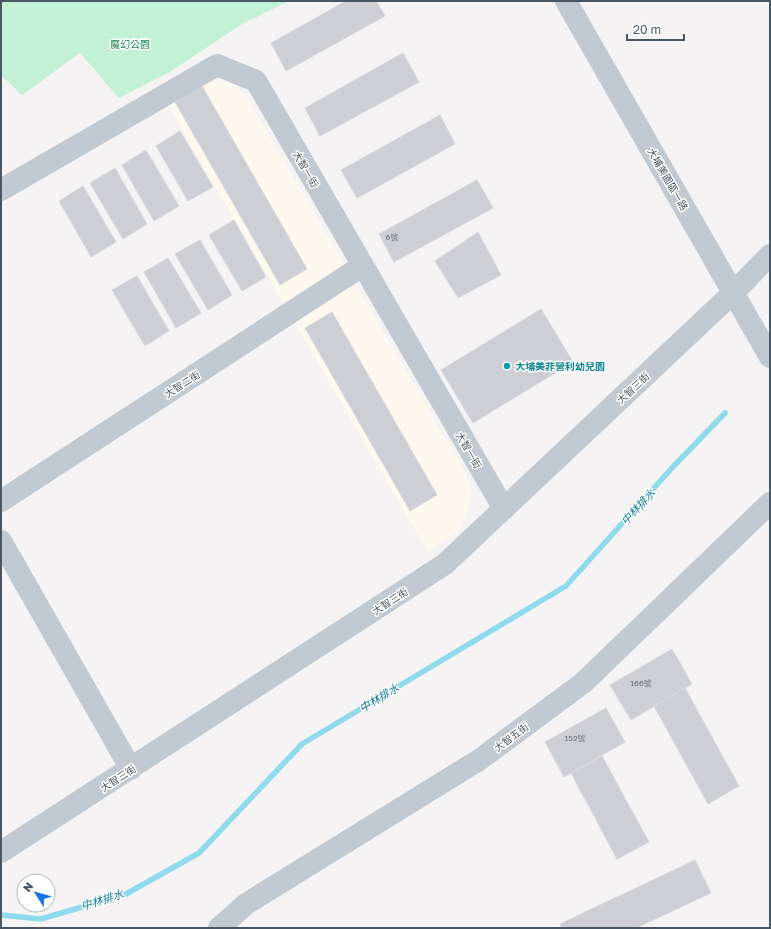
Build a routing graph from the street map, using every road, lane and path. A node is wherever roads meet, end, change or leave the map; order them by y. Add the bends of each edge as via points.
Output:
1 (566, 1) edge
2 (1, 190) edge
3 (770, 255) edge
4 (362, 266) junction
5 (734, 292) junction
6 (770, 357) edge
7 (1, 501) edge
8 (770, 503) edge
9 (504, 509) junction
10 (1, 541) edge
11 (131, 769) junction
12 (1, 852) edge
13 (219, 928) edge

1 - 5 street, 大埔美園區一路
2 - 4 street, 大智一街 via 217,65 256,81
3 - 5 street, 大智三街
4 - 7 street, 大智二街
4 - 9 street, 大智一街
5 - 6 street, 大埔美園區一路
5 - 9 street, 大智三街
8 - 13 street, 大智五街 via 583,683 479,760 246,904
9 - 11 street, 大智三街 via 445,564
10 - 11 street
11 - 12 street, 大智三街

